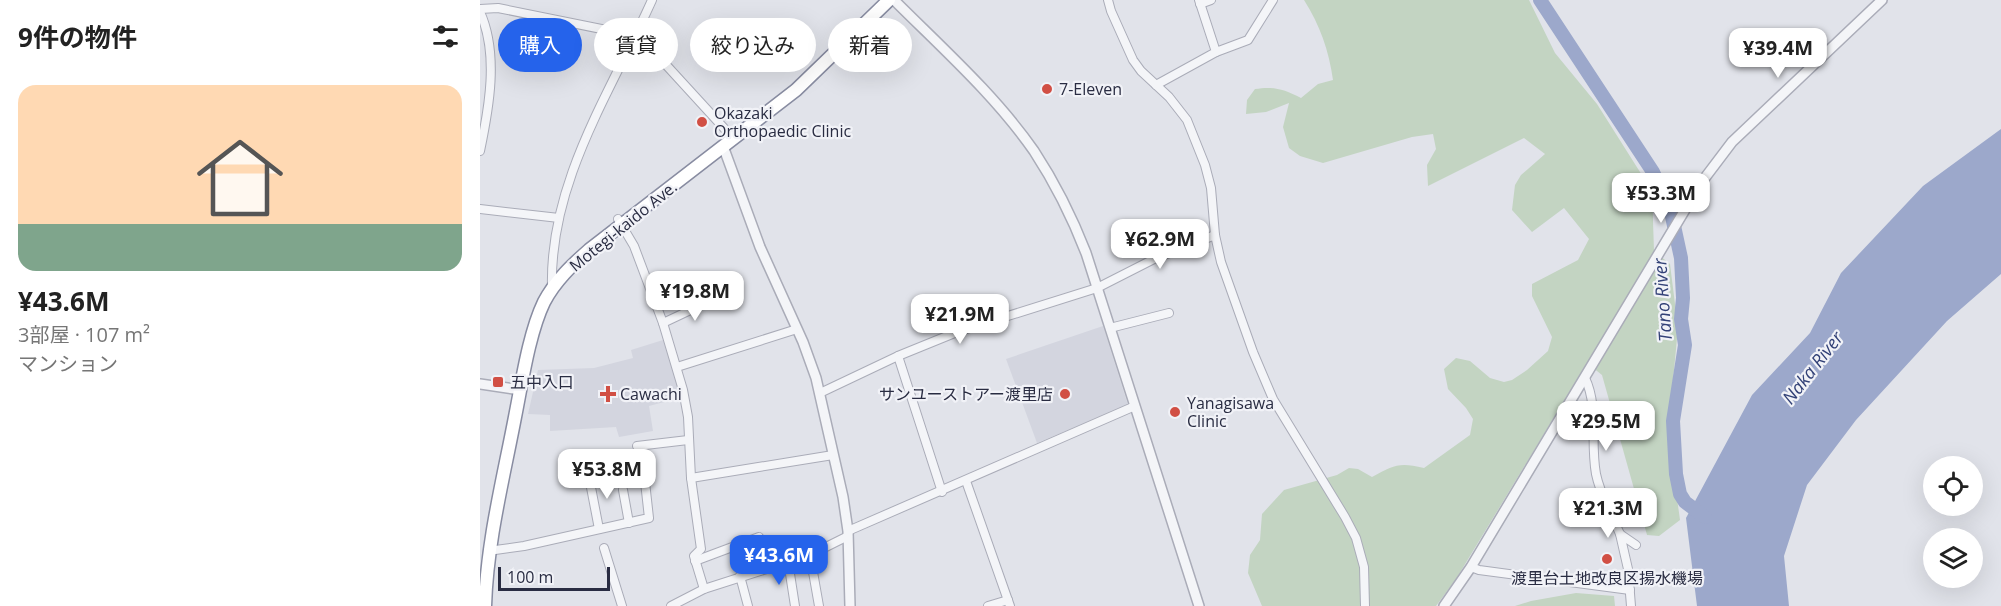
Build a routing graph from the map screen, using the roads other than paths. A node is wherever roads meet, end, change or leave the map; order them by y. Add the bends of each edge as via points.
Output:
1 (652, 0) edge
2 (889, 0) edge
3 (894, 0) edge
4 (1108, 0) edge
5 (1210, 0) edge
6 (1273, 0) edge
7 (1882, 0) edge
8 (1200, 2) edge
9 (480, 10) edge
10 (644, 18) edge
11 (594, 27) edge
12 (1216, 52) junction
13 (619, 72) edge
14 (670, 72) edge
15 (1156, 85) junction
16 (728, 142) junction
17 (480, 151) edge
18 (480, 210) edge
19 (559, 218) junction
20 (620, 222) junction
21 (1215, 235) junction
22 (1097, 288) junction
23 (552, 289) junction
24 (716, 298) dead end
25 (1169, 313) dead end
26 (663, 323) junction
27 (1110, 328) junction
28 (797, 329) junction
29 (898, 356) junction
30 (677, 367) junction
31 (1585, 378) junction
32 (480, 384) edge
33 (521, 390) junction
34 (820, 393) junction
35 (1135, 406) junction
36 (688, 440) junction
37 (637, 447) dead end
38 (833, 455) junction
39 (643, 464) dead end
40 (589, 477) dead end
41 (691, 478) junction
42 (966, 481) junction
43 (623, 490) dead end
44 (942, 492) junction
45 (629, 523) junction
46 (599, 529) junction
47 (848, 534) junction
48 (1620, 534) junction
49 (759, 537) dead end
50 (1636, 545) dead end
51 (604, 548) dead end
52 (489, 551) junction
53 (810, 555) junction
54 (695, 561) junction
55 (788, 561) junction
56 (1471, 567) junction
57 (740, 576) junction
58 (704, 589) junction
59 (1630, 590) junction
60 (1009, 603) edge
61 (485, 606) edge
62 (622, 606) edge
63 (672, 606) edge
64 (748, 606) edge
65 (795, 606) edge
66 (819, 606) edge
67 (850, 606) edge
68 (988, 606) edge
69 (1199, 606) edge
70 (1365, 606) edge
71 (1444, 606) edge
72 (1631, 606) edge

1 - 10 street
2 - 16 highway, Motegi-kaido Ave. via 796,90
3 - 22 street via 990,97 1033,150 1076,226
4 - 15 street via 1133,60
5 - 8 street
6 - 12 street via 1248,40
7 - 31 street via 1732,142 1701,183
8 - 12 street
9 - 11 street via 498,8
9 - 17 street via 490,76
12 - 15 street
13 - 19 street via 575,162
14 - 16 street
15 - 21 street via 1180,110 1195,141 1211,188
16 - 20 highway, Motegi-kaido Ave.
16 - 28 street via 760,247
18 - 19 street
19 - 23 street via 552,256
20 - 23 highway, Motegi-kaido Ave.
20 - 26 street via 634,246
21 - 22 street via 1154,259
21 - 70 street via 1266,386 1356,538 1364,567
22 - 27 street
22 - 29 street via 957,332
23 - 33 highway, Motegi-kaido Ave. via 537,322
24 - 26 street
25 - 27 street
26 - 30 street
27 - 35 street
28 - 30 street
28 - 34 street
29 - 34 street
29 - 44 street
30 - 36 street via 687,405
31 - 48 street via 1592,392 1596,475
31 - 56 street
32 - 33 street
33 - 52 highway, Motegi-kaido Ave.
34 - 38 street
35 - 42 street
35 - 69 street
36 - 37 street
36 - 41 street
38 - 41 street
38 - 47 street
39 - 45 street via 649,518
40 - 46 street
41 - 54 street via 700,549
42 - 44 street
42 - 60 street
43 - 45 street
44 - 47 street via 884,514
45 - 46 street
46 - 52 street
47 - 53 street
47 - 67 street
48 - 50 street
48 - 59 street
49 - 54 street
51 - 62 street
52 - 61 highway, Motegi-kaido Ave.
53 - 55 street
53 - 66 street
54 - 58 street
55 - 57 street
55 - 65 street
56 - 59 street
56 - 71 street
57 - 58 street
57 - 64 street
58 - 63 street
59 - 72 street
60 - 68 street

